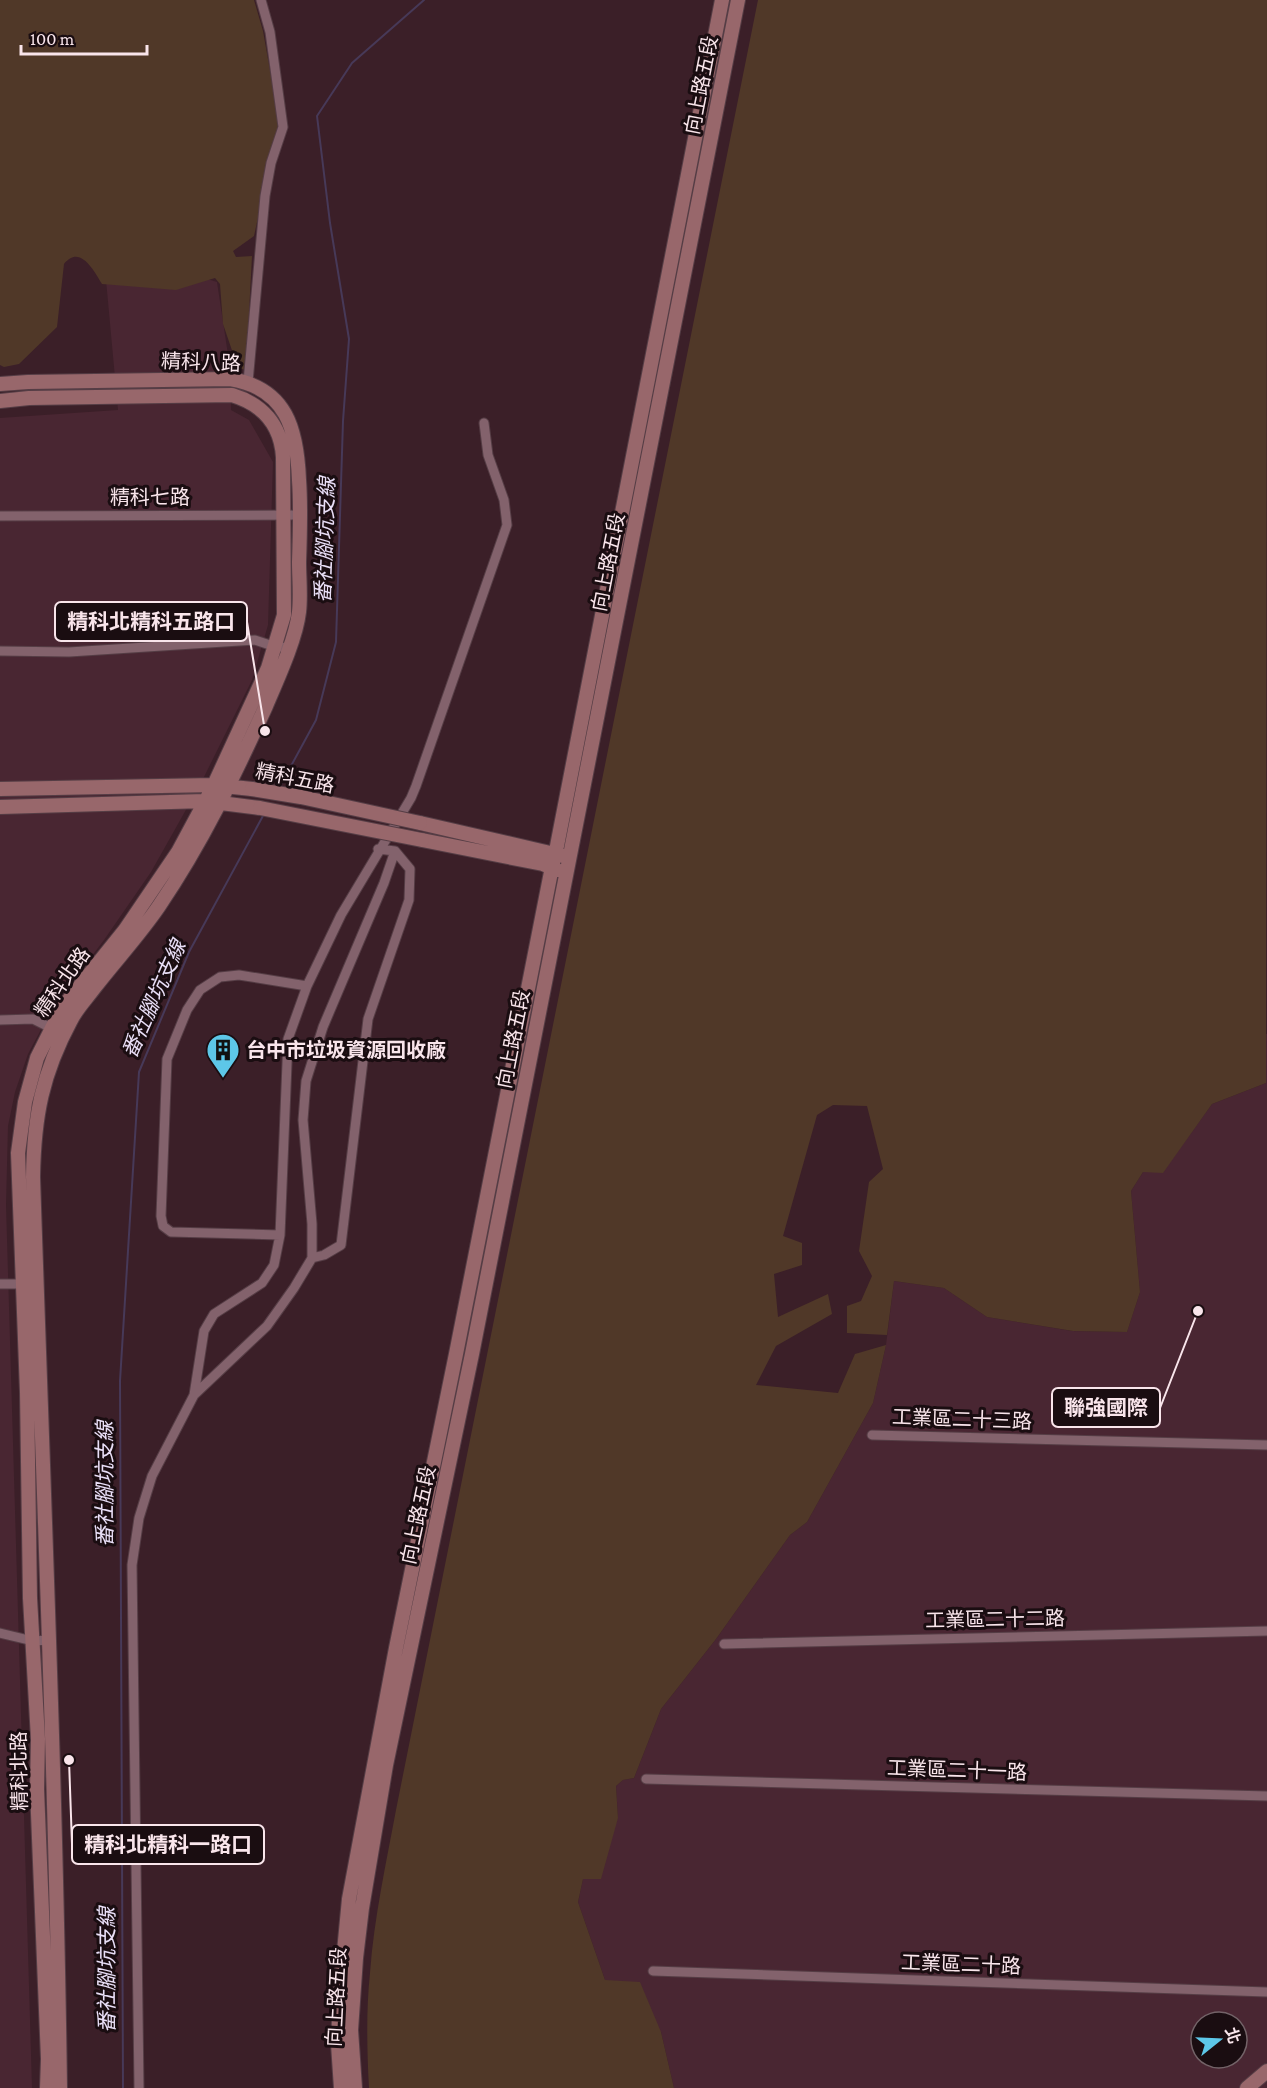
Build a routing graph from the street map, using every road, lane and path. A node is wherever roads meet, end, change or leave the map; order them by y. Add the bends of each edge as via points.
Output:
1 (261, 0) edge
2 (722, 0) edge
3 (738, 0) edge
4 (248, 382) junction
5 (0, 384) edge
6 (0, 401) edge
7 (484, 423) dead end
8 (284, 515) junction
9 (300, 515) junction
10 (0, 516) edge
11 (273, 646) junction
12 (289, 648) junction
13 (0, 651) edge
14 (214, 785) junction
15 (229, 785) junction
16 (0, 789) edge
17 (213, 802) junction
18 (0, 807) edge
19 (378, 849) junction
20 (395, 851) junction
21 (553, 860) junction
22 (573, 860) junction
23 (569, 874) junction
24 (307, 986) junction
25 (0, 1020) edge
26 (58, 1032) junction
27 (280, 1235) junction
28 (312, 1258) junction
29 (0, 1284) edge
30 (29, 1284) junction
31 (194, 1395) junction
32 (872, 1435) dead end
33 (1267, 1445) edge
34 (1267, 1631) edge
35 (0, 1633) edge
36 (49, 1640) junction
37 (33, 1641) junction
38 (724, 1644) dead end
39 (646, 1779) dead end
40 (1267, 1796) edge
41 (653, 1971) dead end
42 (1267, 1992) edge
43 (47, 2088) edge
44 (60, 2088) edge
45 (139, 2088) edge
46 (341, 2088) edge
47 (355, 2088) edge

1 - 4 street via 270,32 283,127 264,196
2 - 21 street, 向上路五段
3 - 22 street, 向上路五段
4 - 5 street, 精科八路
4 - 9 street, 精科八路 via 276,402 291,426 298,453
6 - 8 street, 精科八路 via 224,394 241,398 263,411 278,432
7 - 19 street via 488,455 504,500 507,525 416,786
8 - 9 street, 精科七路
8 - 10 street, 精科七路
8 - 11 street, 精科北路 via 284,615
9 - 12 street, 精科北路 via 299,613
11 - 12 street
11 - 13 street via 255,640
11 - 14 street, 精科北路 via 268,668
12 - 15 street, 精科北路
14 - 15 street, 精科五路
14 - 16 street, 精科五路
14 - 17 street, 精科北路
15 - 17 street, 精科北路
15 - 21 street, 精科五路, bridge via 301,796 420,823
17 - 18 street, 精科五路
17 - 21 street, 精科五路, bridge
17 - 26 street, 精科北路 via 186,864 159,906
19 - 20 street
19 - 24 street
20 - 28 street via 323,1027 306,1081 303,1120
20 - 28 street via 410,869 409,900 368,1019 341,1245
21 - 22 street, 精科五路
21 - 23 street, 精科五路
21 - 46 street, 向上路五段 via 349,1899 340,1994
22 - 23 street, 向上路五段
23 - 47 street, 向上路五段 via 386,1765 356,1958 351,2030
24 - 27 street via 288,1039
24 - 27 street via 239,975 213,980 200,990 187,1010 167,1059 163,1226 171,1232
25 - 26 street via 33,1019
26 - 30 street, 精科北路 via 36,1123
27 - 31 street via 274,1265 262,1283 214,1314 204,1331
28 - 31 street via 267,1326
29 - 30 street
30 - 36 street, 精科北路
30 - 37 street, 精科北路
31 - 45 street via 152,1476 139,1518 132,1565
32 - 33 street, 工業區二十三路
34 - 38 street, 工業區二十二路
35 - 37 street
36 - 37 street
36 - 44 street, 精科北路
37 - 43 street, 精科北路
39 - 40 street, 工業區二十一路
41 - 42 street, 工業區二十路

